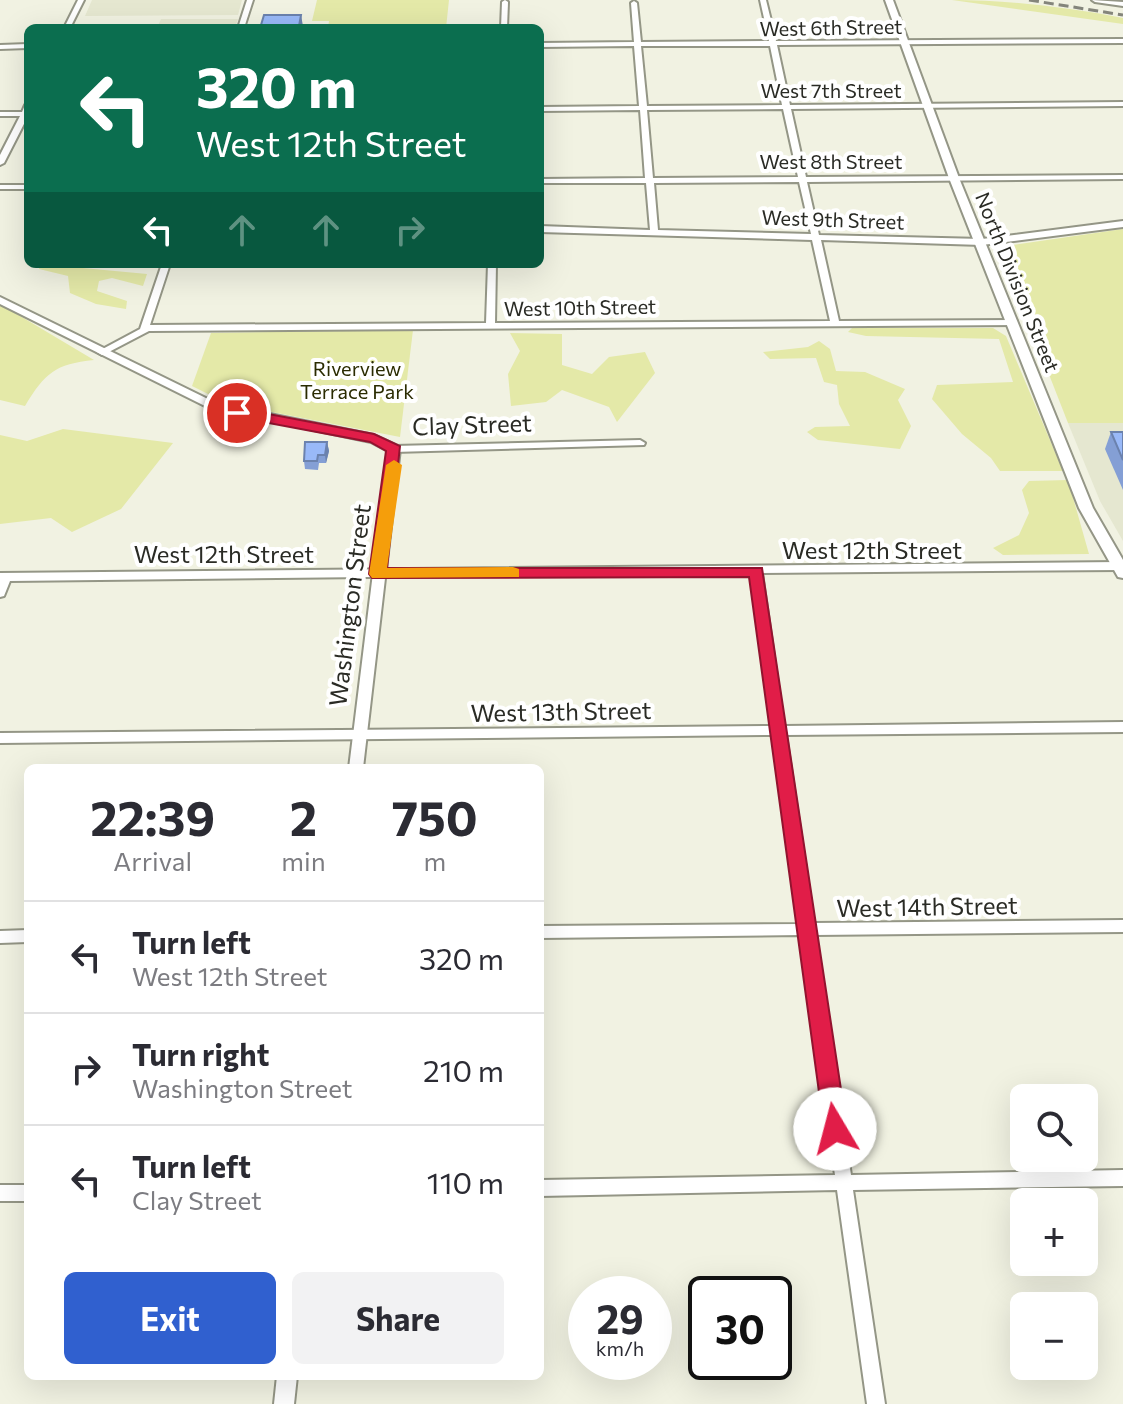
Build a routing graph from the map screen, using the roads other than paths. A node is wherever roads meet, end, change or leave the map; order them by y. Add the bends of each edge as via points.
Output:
1 (81, 0) edge
2 (250, 0) edge
3 (763, 0) edge
4 (889, 0) edge
5 (1095, 0) edge
6 (505, 2) edge
7 (634, 3) dead end
8 (1123, 4) edge
9 (69, 24) edge
10 (242, 24) edge
11 (504, 24) edge
12 (1123, 41) edge
13 (905, 42) junction
14 (772, 44) junction
15 (544, 45) edge
16 (638, 45) junction
17 (24, 46) edge
18 (0, 47) edge
19 (1123, 104) edge
20 (786, 106) junction
21 (928, 106) junction
22 (643, 108) junction
23 (544, 109) edge
24 (24, 111) edge
25 (0, 114) edge
26 (24, 117) edge
27 (0, 163) edge
28 (1123, 177) edge
29 (954, 178) junction
30 (802, 179) junction
31 (649, 180) junction
32 (544, 181) edge
33 (0, 187) edge
34 (24, 187) edge
35 (1123, 224) edge
36 (544, 229) edge
37 (654, 232) junction
38 (815, 237) junction
39 (982, 242) junction
40 (165, 268) edge
41 (492, 268) edge
42 (0, 300) edge
43 (1014, 323) junction
44 (835, 324) junction
45 (490, 326) junction
46 (146, 328) junction
47 (102, 352) junction
48 (640, 443) dead end
49 (394, 449) junction
50 (1121, 570) edge
51 (756, 572) junction
52 (378, 574) junction
53 (3, 577) edge
54 (0, 593) edge
55 (1123, 727) edge
56 (779, 731) junction
57 (359, 735) junction
58 (0, 738) edge
59 (356, 764) edge
60 (1123, 926) edge
61 (807, 929) junction
62 (544, 932) edge
63 (24, 936) edge
64 (0, 937) edge
65 (1123, 1178) edge
66 (843, 1181) junction
67 (544, 1188) edge
68 (0, 1193) edge
69 (24, 1193) edge
70 (287, 1380) edge
71 (284, 1404) edge
72 (876, 1404) edge

1 - 9 street
2 - 10 street
3 - 14 street
4 - 13 main road, North Division Street
5 - 8 street
6 - 11 street
7 - 16 street
12 - 13 street, West 6th Street
13 - 14 street, West 6th Street
13 - 21 main road, North Division Street
14 - 16 street, West 6th Street
14 - 20 street
15 - 16 street, West 6th Street
16 - 22 street
17 - 18 street
19 - 21 street, West 7th Street
20 - 21 street, West 7th Street
20 - 22 street, West 7th Street
20 - 30 street
21 - 29 main road, North Division Street
22 - 23 street, West 7th Street
22 - 31 street
24 - 25 street
26 - 27 street
28 - 29 street, West 8th Street
29 - 30 street, West 8th Street
29 - 39 main road, North Division Street
30 - 31 street, West 8th Street
30 - 38 street
31 - 32 street, West 8th Street
31 - 37 street
33 - 34 street
35 - 39 street, West 9th Street
36 - 37 street, West 9th Street
37 - 38 street, West 9th Street
38 - 39 street, West 9th Street
38 - 44 street
39 - 43 main road, North Division Street
40 - 46 street
41 - 45 street
42 - 47 street, Clay Street
43 - 44 street, West 10th Street
43 - 50 main road, North Division Street via 1086,508
44 - 45 street, West 10th Street
45 - 46 street, West 10th Street
46 - 47 street
47 - 49 street, Clay Street via 213,406 374,439
48 - 49 street, Clay Street
49 - 52 street, Washington Street
50 - 51 street, West 12th Street
51 - 52 street, West 12th Street
51 - 56 street
52 - 53 street, West 12th Street
52 - 57 street, Washington Street
53 - 54 street
55 - 56 street, West 13th Street
56 - 57 street, West 13th Street
56 - 61 street
57 - 58 street, West 13th Street
57 - 59 street, Washington Street
60 - 61 street, West 14th Street
61 - 62 street, West 14th Street
61 - 66 street
63 - 64 street
65 - 66 street
66 - 67 street
66 - 72 street
68 - 69 street
70 - 71 street

